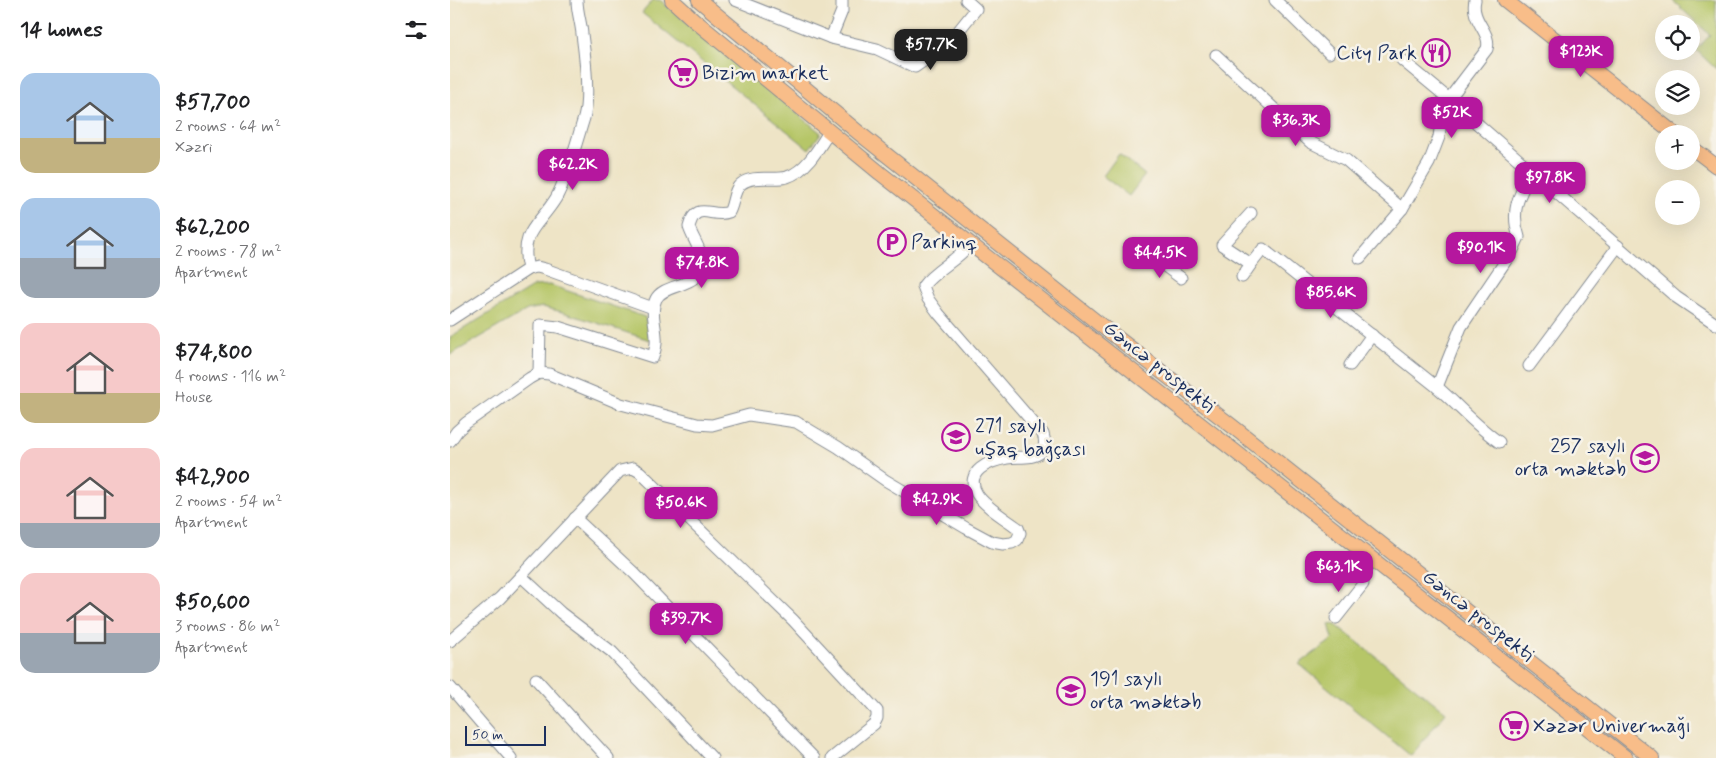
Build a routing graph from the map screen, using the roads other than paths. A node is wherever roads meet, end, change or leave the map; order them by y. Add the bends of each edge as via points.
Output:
1 (577, 0) edge
2 (672, 0) edge
3 (735, 0) edge
4 (842, 0) edge
5 (966, 0) edge
6 (1275, 0) edge
7 (1475, 0) edge
8 (1506, 0) edge
9 (705, 2) edge
10 (831, 38) junction
11 (760, 52) junction
12 (1329, 53) dead end
13 (1216, 55) dead end
14 (1402, 60) dead end
15 (749, 65) junction
16 (1449, 99) junction
17 (1664, 125) edge
18 (829, 132) junction
19 (1700, 154) edge
20 (1716, 166) edge
21 (1532, 171) junction
22 (1402, 209) junction
23 (1251, 213) dead end
24 (971, 243) junction
25 (1618, 246) junction
26 (1154, 258) dead end
27 (1360, 258) dead end
28 (1251, 264) junction
29 (528, 268) junction
30 (1242, 277) dead end
31 (1181, 278) dead end
32 (653, 308) junction
33 (450, 320) edge
34 (1716, 324) edge
35 (1372, 335) junction
36 (1114, 336) junction
37 (1103, 349) junction
38 (1350, 365) dead end
39 (1529, 366) dead end
40 (539, 373) junction
41 (1437, 387) junction
42 (450, 442) edge
43 (1499, 442) dead end
44 (575, 518) junction
45 (521, 576) junction
46 (1364, 584) dead end
47 (1336, 618) dead end
48 (450, 641) edge
49 (536, 679) dead end
50 (450, 687) edge
51 (1619, 756) edge
52 (511, 758) edge
53 (608, 758) edge
54 (712, 758) edge
55 (814, 758) edge
56 (832, 758) edge
57 (1652, 758) edge

1 - 29 street via 587,95 585,115 556,198 530,234 525,254
2 - 15 main road, Gəncə prospekti
3 - 10 street
4 - 10 street via 842,11
5 - 10 street via 976,9 948,44 915,67 877,49
6 - 12 street
7 - 16 street via 1474,13 1489,44
8 - 17 main road
9 - 11 main road, Gəncə prospekti
11 - 15 main road
11 - 36 main road, Gəncə prospekti
13 - 22 street via 1310,142 1346,160
14 - 16 street
15 - 18 main road, Gəncə prospekti
16 - 21 street
16 - 22 street via 1429,163
18 - 24 main road, Gəncə prospekti
18 - 32 street via 810,159 794,173 746,181 738,187 729,212 706,211 692,216 689,227 701,255 698,273 688,283 661,292
19 - 20 main road
21 - 25 street
21 - 41 street via 1514,214 1519,237 1461,327
22 - 27 street
23 - 28 street via 1222,245
24 - 37 main road, Gəncə prospekti
24 - 40 street via 923,286 939,314 1043,434 1045,441 1041,452 984,464 974,479 977,494 983,501 1018,528 1020,533 1012,543 992,542 966,528 884,480 796,422 749,414 712,425 697,424 621,404 549,374
25 - 34 street via 1676,297
25 - 39 street
26 - 31 street
28 - 30 street
28 - 35 street via 1263,249
29 - 32 street via 545,269
29 - 33 street
32 - 40 street via 656,339 653,356 558,327 540,326
35 - 38 street
35 - 41 street
36 - 37 main road
36 - 57 main road, Gəncə prospekti
37 - 51 main road, Gəncə prospekti
40 - 42 street via 466,423
41 - 43 street
44 - 45 street
44 - 55 street via 634,572
44 - 56 street via 620,471 633,468 640,472 793,620 876,711 874,724
45 - 48 street
45 - 54 street via 561,613 612,652
46 - 47 street
49 - 53 street
50 - 52 street

